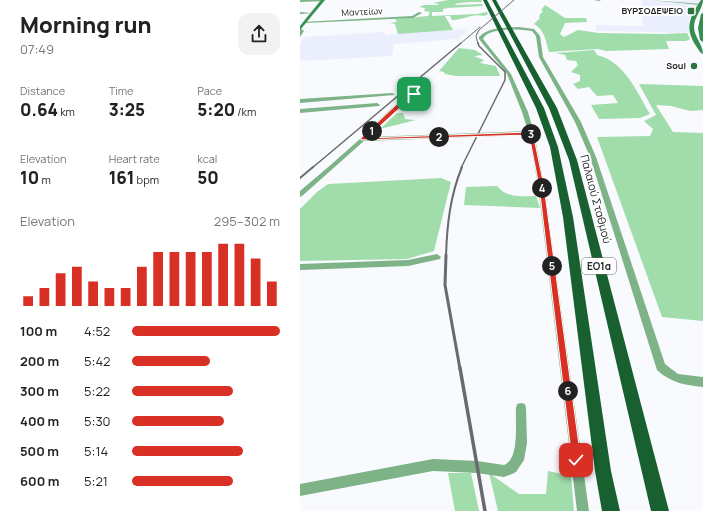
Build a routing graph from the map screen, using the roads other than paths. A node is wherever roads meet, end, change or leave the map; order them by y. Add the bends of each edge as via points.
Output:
1 (323, 0) edge
2 (485, 0) edge
3 (494, 0) edge
4 (652, 0) edge
5 (300, 3) edge
6 (702, 3) edge
7 (420, 12) dead end
8 (311, 13) junction
9 (300, 14) edge
10 (703, 14) edge
11 (305, 22) junction
12 (300, 29) edge
13 (506, 31) junction
14 (300, 36) edge
15 (703, 40) edge
16 (703, 52) edge
17 (423, 90) dead end
18 (392, 94) dead end
19 (300, 101) edge
20 (377, 105) dead end
21 (300, 111) edge
22 (531, 133) junction
23 (363, 139) junction
24 (300, 195) edge
25 (437, 257) dead end
26 (300, 267) edge
27 (703, 382) edge
28 (521, 408) dead end
29 (300, 490) edge
30 (583, 511) edge
31 (611, 511) edge
32 (660, 511) edge

1 - 5 street
1 - 8 main road
2 - 13 highway, Παλαιού Σταθμού / ΕΟ1α
3 - 13 highway, Παλαιού Σταθμού / ΕΟ1α
4 - 6 street
6 - 16 main road via 692,21 691,29 694,40
7 - 11 street, Μαντείων via 413,17
8 - 9 street
8 - 11 main road
10 - 15 main road via 700,28
11 - 12 main road
12 - 14 street
13 - 31 highway, Παλαιού Σταθμού / ΕΟ1α via 554,147 568,217 603,471
13 - 32 highway, Παλαιού Σταθμού / ΕΟ1α via 553,108 573,160
17 - 23 street via 399,105
18 - 19 street
20 - 21 street
22 - 23 street
22 - 27 street via 509,74 481,39 489,31 525,29 534,31 538,36 541,57 578,122 593,157 661,368 680,380
22 - 30 street via 541,186
23 - 24 street
25 - 26 street via 408,263
28 - 29 street via 521,443 518,460 512,468 504,471 470,466 433,465

